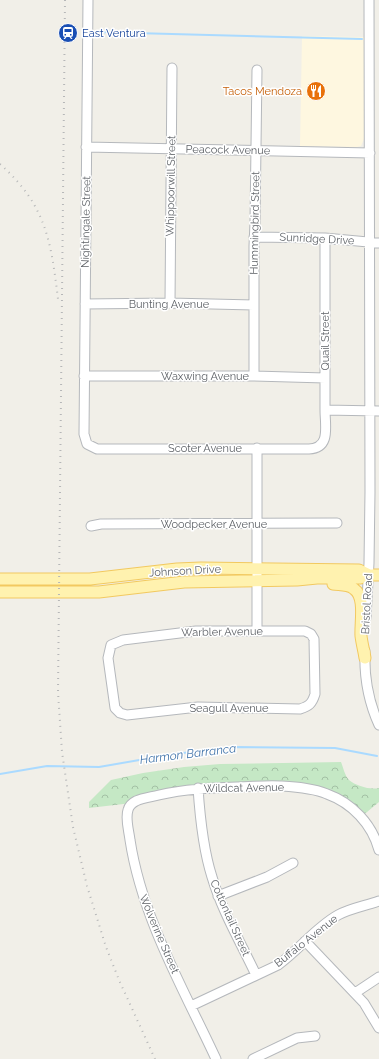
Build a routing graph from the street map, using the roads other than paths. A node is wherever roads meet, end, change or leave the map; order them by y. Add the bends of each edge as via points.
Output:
1 (88, 0) edge
2 (369, 0) edge
3 (374, 66) edge
4 (172, 68) dead end
5 (257, 70) dead end
6 (86, 147) junction
7 (171, 148) junction
8 (256, 150) junction
9 (370, 153) junction
10 (254, 237) junction
11 (325, 238) junction
12 (375, 243) edge
13 (170, 303) junction
14 (85, 304) junction
15 (254, 305) junction
16 (84, 376) junction
17 (254, 376) junction
18 (325, 378) junction
19 (325, 410) junction
20 (375, 411) edge
21 (323, 442) joint
22 (87, 444) joint
23 (257, 448) junction
24 (375, 492) edge
25 (337, 523) dead end
26 (257, 524) junction
27 (91, 526) dead end
28 (257, 569) junction
29 (374, 575) edge
30 (0, 579) edge
31 (297, 580) junction
32 (257, 581) junction
33 (0, 592) edge
34 (257, 631) junction
35 (365, 658) junction
36 (312, 702) joint
37 (120, 712) joint
38 (379, 725) edge
39 (198, 788) junction
40 (132, 804) joint
41 (379, 850) edge
42 (293, 863) dead end
43 (218, 896) junction
44 (379, 901) edge
45 (305, 942) junction
46 (256, 975) junction
47 (379, 976) edge
48 (355, 993) junction
49 (191, 1006) junction
50 (379, 1028) edge
51 (315, 1036) dead end
52 (216, 1059) edge
53 (253, 1059) edge

1 - 6 street, Nightingale Street
2 - 3 street, Bristol Road
3 - 9 street, Bristol Road
4 - 7 street, Whippoorwill Street
5 - 8 street, Hummingbird Street
6 - 7 street, Peacock Avenue
6 - 14 street, Nightingale Street
7 - 8 street, Peacock Avenue
7 - 13 street, Whippoorwill Street
8 - 9 street, Peacock Avenue
8 - 10 street, Hummingbird Street
9 - 12 street, Bristol Road
10 - 11 street, Sunridge Drive
10 - 15 street, Hummingbird Street
11 - 12 street, Sunridge Drive
11 - 18 street, Quail Street
12 - 20 street, Bristol Road via 369,370
13 - 14 street, Bunting Avenue
13 - 15 street, Bunting Avenue
14 - 16 street, Nightingale Street
15 - 17 street, Hummingbird Street
16 - 17 street, Waxwing Avenue
16 - 22 street, Nightingale Street via 84,434
17 - 18 street, Waxwing Avenue
18 - 19 street, Quail Street
19 - 20 street
19 - 21 street, Quail Street via 326,434
20 - 24 street, Bristol Road
21 - 23 street, Scoter Avenue via 314,448
22 - 23 street, Scoter Avenue via 97,449
23 - 26 street
24 - 29 street, Bristol Road
25 - 26 street, Woodpecker Avenue
26 - 27 street, Woodpecker Avenue
26 - 28 street
28 - 29 main road, Johnson Drive via 359,570
28 - 30 main road, Johnson Drive via 189,568 90,579
28 - 32 street
29 - 31 main road, Johnson Drive via 360,578
29 - 35 street, Bristol Road
31 - 32 main road, Johnson Drive
31 - 35 main road via 355,589 361,601 361,635
32 - 33 main road, Johnson Drive via 172,583 99,592
32 - 34 street
34 - 36 street, Warbler Avenue via 305,631 311,634 314,639 315,694
34 - 37 street, Warbler Avenue via 196,631 123,640 111,645 108,658 115,708
35 - 38 street, Bristol Road via 370,695
36 - 37 street, Seagull Avenue via 300,709 198,707 126,715
39 - 40 street, Wildcat Avenue via 148,797
39 - 41 street, Wildcat Avenue via 276,786 316,790 339,799 352,808 372,833
39 - 43 street, Cottontail Street via 205,848
40 - 49 street, Wolverine Street via 128,809 127,819 134,864 144,899 161,944
42 - 43 street via 267,877
43 - 46 street, Cottontail Street
44 - 45 street, Buffalo Avenue via 338,915 321,926
45 - 46 street, Buffalo Avenue via 284,960
45 - 48 street
46 - 49 street, Buffalo Avenue
47 - 48 street
48 - 50 street via 367,1006
49 - 52 street, Wolverine Street
51 - 53 street via 297,1038

